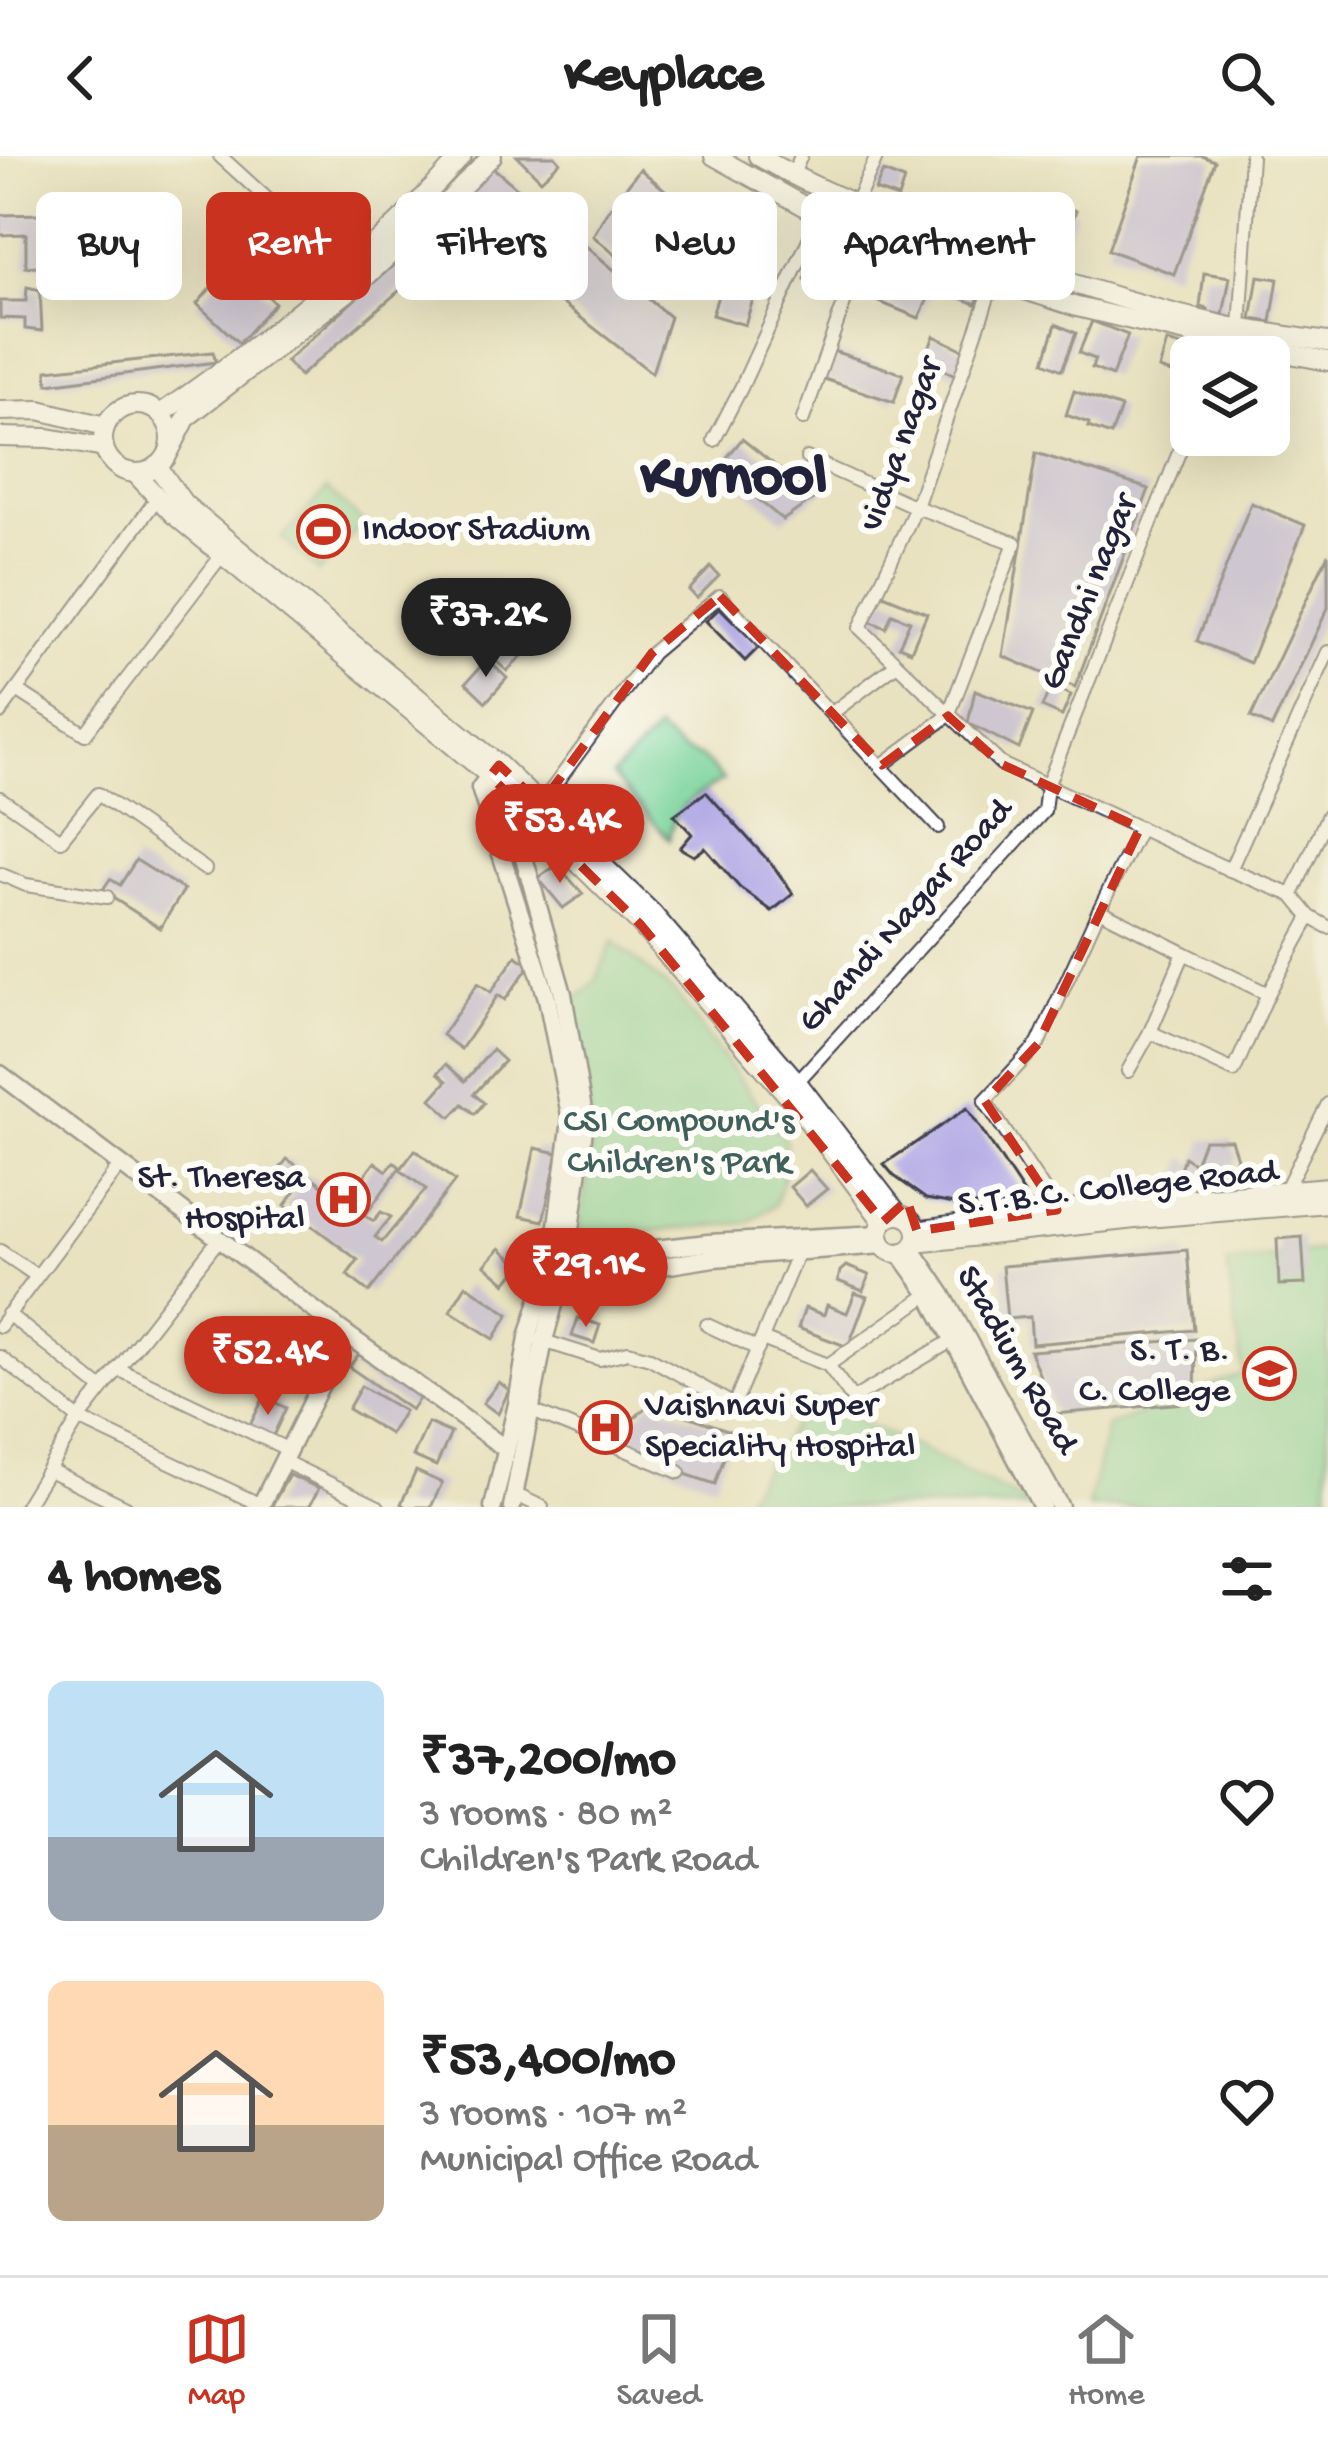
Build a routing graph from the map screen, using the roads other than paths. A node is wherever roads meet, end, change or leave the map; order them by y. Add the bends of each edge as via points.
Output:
1 (220, 156) edge
2 (462, 156) edge
3 (492, 156) edge
4 (714, 156) edge
5 (758, 156) edge
6 (801, 156) edge
7 (877, 156) edge
8 (1251, 156) edge
9 (792, 176) junction
10 (259, 192) edge
11 (827, 192) edge
12 (861, 192) edge
13 (801, 204) edge
14 (371, 246) edge
15 (801, 257) edge
16 (1075, 284) edge
17 (308, 300) edge
18 (845, 300) edge
19 (987, 300) edge
20 (1055, 300) edge
21 (1240, 328) junction
22 (1174, 336) edge
23 (1328, 342) edge
24 (1290, 357) edge
25 (1328, 361) edge
26 (0, 411) edge
27 (160, 414) junction
28 (803, 419) dead end
29 (105, 426) junction
30 (0, 437) edge
31 (714, 440) dead end
32 (104, 448) junction
33 (1178, 456) edge
34 (807, 458) dead end
35 (162, 462) junction
36 (135, 473) junction
37 (158, 497) junction
38 (916, 507) junction
39 (222, 555) junction
40 (1328, 652) edge
41 (897, 664) junction
42 (17, 690) junction
43 (0, 713) edge
44 (832, 713) junction
45 (948, 716) junction
46 (882, 764) junction
47 (494, 770) junction
48 (1047, 786) junction
49 (0, 798) edge
50 (541, 804) junction
51 (1328, 815) edge
52 (938, 826) dead end
53 (1140, 828) junction
54 (206, 869) dead end
55 (1230, 870) junction
56 (0, 874) edge
57 (1292, 896) junction
58 (107, 897) dead end
59 (1099, 910) junction
60 (1310, 917) junction
61 (1328, 927) edge
62 (1184, 953) junction
63 (1268, 994) junction
64 (1150, 1032) junction
65 (1128, 1071) dead end
66 (0, 1074) edge
67 (797, 1082) junction
68 (1328, 1104) edge
69 (122, 1164) junction
70 (1328, 1187) edge
71 (1285, 1191) junction
72 (1328, 1203) edge
73 (1057, 1210) junction
74 (898, 1236) junction
75 (220, 1239) junction
76 (0, 1251) edge
77 (798, 1252) junction
78 (560, 1257) junction
79 (660, 1257) junction
80 (37, 1276) junction
81 (554, 1279) junction
82 (929, 1294) junction
83 (4, 1320) edge
84 (707, 1324) dead end
85 (346, 1334) junction
86 (536, 1339) junction
87 (953, 1340) junction
88 (760, 1344) junction
89 (0, 1357) edge
90 (828, 1365) junction
91 (118, 1369) junction
92 (102, 1389) junction
93 (524, 1407) junction
94 (79, 1419) junction
95 (506, 1449) junction
96 (286, 1455) junction
97 (50, 1471) junction
98 (679, 1472) dead end
99 (513, 1500) edge
100 (260, 1506) edge
101 (25, 1507) edge
102 (126, 1507) edge
103 (378, 1507) edge
104 (493, 1507) edge
105 (542, 1507) edge
106 (1042, 1507) edge
107 (1060, 1507) edge

1 - 10 street
2 - 14 main road
3 - 35 main road via 357,285 187,417
4 - 13 main road
5 - 9 main road
6 - 9 street
7 - 12 street
8 - 21 street
9 - 11 main road
15 - 31 street
16 - 21 main road
17 - 27 main road
18 - 28 street
19 - 38 street, vidya nagar
20 - 22 main road
21 - 23 main road
24 - 25 main road
26 - 29 main road via 39,410
27 - 29 main road via 128,406
27 - 35 main road via 171,435
29 - 32 main road
30 - 32 main road
32 - 36 main road via 115,466
33 - 48 street, Gandhi nagar
34 - 38 street
35 - 36 main road
35 - 47 main road via 184,503
36 - 37 main road
37 - 39 main road
37 - 42 street
38 - 41 street, vidya nagar via 860,628
38 - 45 street via 1015,543
39 - 42 street via 85,734
39 - 47 main road
40 - 55 street
41 - 44 street
41 - 45 street
42 - 43 street
44 - 46 street
44 - 50 street via 720,596 652,653
45 - 46 street
45 - 48 street via 1001,764
46 - 52 street
47 - 50 main road
47 - 74 main road via 641,925
47 - 78 street via 563,994 586,1122
48 - 53 street
48 - 67 street, Ghandi Nagar Road via 1044,812
49 - 54 street via 61,840 98,794
50 - 67 main road via 652,913
51 - 57 street
53 - 55 street
53 - 59 street
55 - 57 street
56 - 58 street
57 - 60 street
59 - 62 street
59 - 73 street via 1038,1044 985,1101
60 - 61 street
60 - 63 street
62 - 63 street
62 - 64 street
63 - 64 street via 1234,1071
64 - 65 street
66 - 69 street
67 - 74 main road
68 - 71 street
69 - 75 street
69 - 80 street
70 - 71 main road, S.T.B.C. College Road
71 - 73 main road, S.T.B.C. College Road
72 - 74 main road, S.T.B.C. College Road
73 - 74 main road, S.T.B.C. College Road
74 - 77 street, S.T.B.C. College Road
74 - 79 street
74 - 82 street, Stadium Road
74 - 107 street, Stadium Road via 942,1294
75 - 85 street
75 - 91 street
76 - 80 street
77 - 79 street, S.T.B.C. College Road
77 - 88 street
78 - 79 street
78 - 81 street
79 - 81 street, S.T.B.C. College Road
80 - 83 street
81 - 86 street
82 - 87 street, Stadium Road
82 - 90 street
83 - 92 street
84 - 88 street
85 - 95 street
85 - 96 street
86 - 88 street via 600,1359 628,1352 650,1358 734,1405
86 - 93 street
87 - 90 street via 853,1399
87 - 106 street, Stadium Road
88 - 90 street
89 - 94 street
91 - 92 street
91 - 96 street
92 - 94 street
93 - 95 street
93 - 98 street
93 - 99 street
94 - 97 street
94 - 100 street
95 - 104 street
96 - 100 street
96 - 103 street
97 - 101 street
97 - 102 street
99 - 105 street

